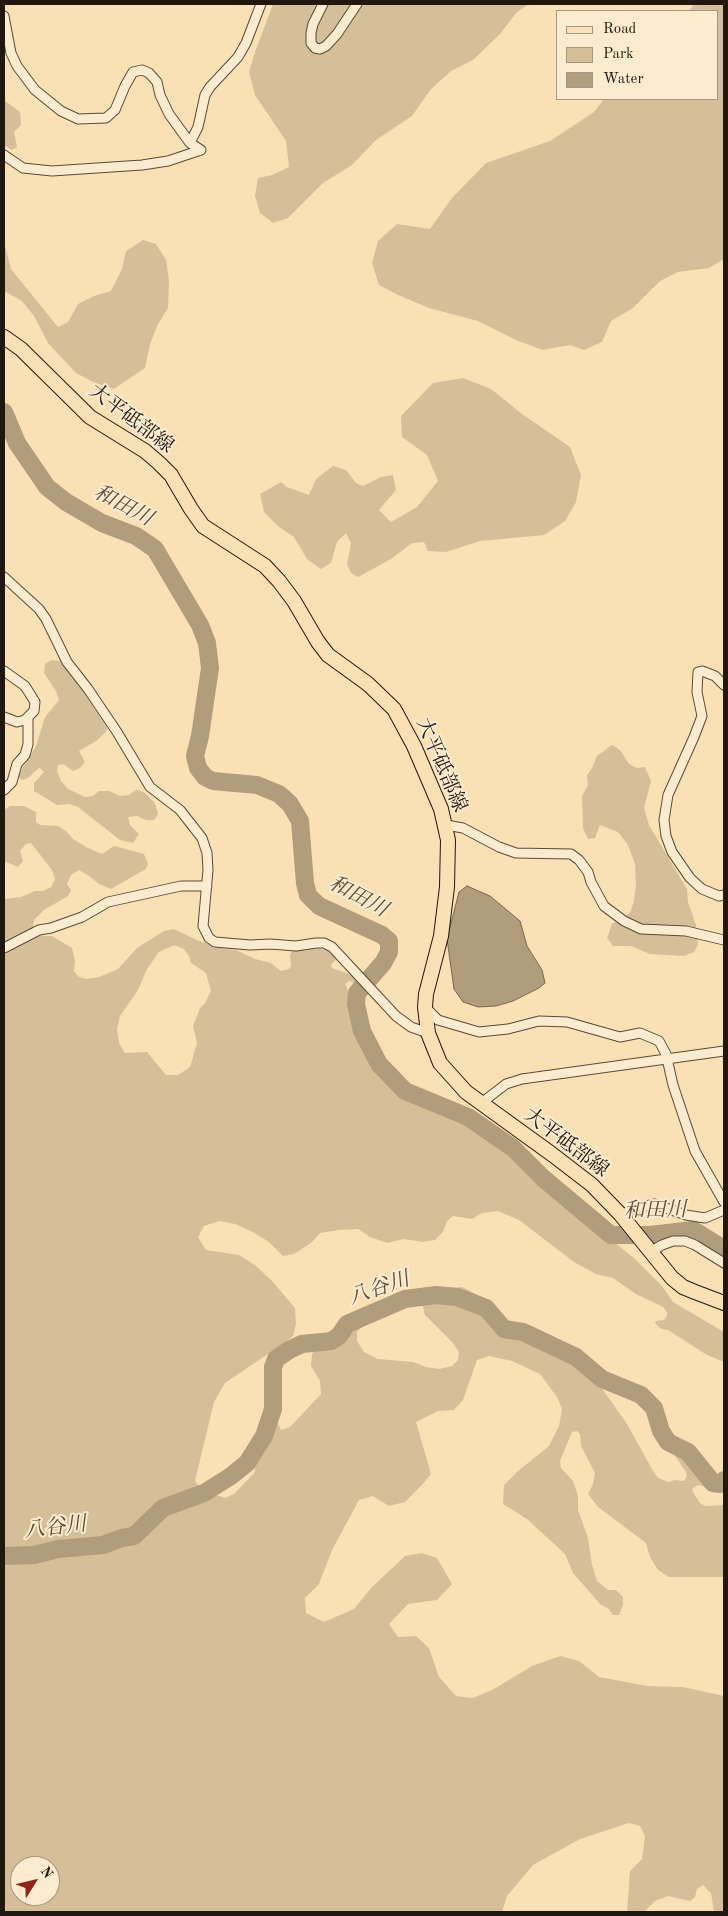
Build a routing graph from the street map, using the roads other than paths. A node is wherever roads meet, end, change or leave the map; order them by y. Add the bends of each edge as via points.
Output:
1 (262, 4) edge
2 (323, 4) edge
3 (357, 4) edge
4 (4, 16) edge
5 (190, 143) junction
6 (4, 155) edge
7 (4, 337) edge
8 (4, 577) edge
9 (4, 671) edge
10 (724, 685) edge
11 (4, 718) edge
12 (28, 718) junction
13 (4, 790) edge
14 (446, 824) junction
15 (207, 886) junction
16 (724, 895) edge
17 (724, 940) edge
18 (4, 948) edge
19 (425, 1007) junction
20 (428, 1033) junction
21 (724, 1051) edge
22 (667, 1059) junction
23 (480, 1104) junction
24 (724, 1202) edge
25 (724, 1210) edge
26 (621, 1215) junction
27 (650, 1252) junction
28 (724, 1263) edge
29 (724, 1303) edge

1 - 5 street via 238,57 205,95 198,127
2 - 3 street via 310,33 311,43 320,49 337,34
4 - 5 street via 11,53 17,66 35,90 60,111 78,119 106,118 115,110 133,72 142,70 157,82 169,114
5 - 6 street via 201,150 168,161 52,171 22,168
7 - 14 main road, 大平砥部線 via 21,349 90,417 146,451 159,463 171,475 203,526 265,566 279,581 328,655 368,684 394,709 414,746
8 - 15 street via 39,609 53,629 67,662 117,732 150,787 180,810 202,838 208,853
9 - 12 street via 19,680 32,694 34,711
10 - 16 street via 715,676 702,670 698,672 702,716 668,795 664,820 672,852 690,878 702,888
11 - 12 street via 18,722
12 - 13 street via 25,754 17,764 12,782
14 - 17 street via 463,828 516,853 571,854 588,872 604,906 624,921 641,928 686,931
14 - 19 main road, 大平砥部線 via 447,887 441,936
15 - 18 street via 181,886 108,902 82,917 39,930
15 - 20 street via 203,926 215,942 296,946 324,943 332,947 396,1016
19 - 20 main road, 大平砥部線
19 - 22 street via 438,1020 479,1032 539,1021 567,1022 620,1038 640,1033 659,1041
20 - 23 main road, 大平砥部線 via 440,1063
21 - 22 street
22 - 23 street via 522,1079 506,1084
22 - 24 street via 695,1151
23 - 26 main road, 大平砥部線 via 576,1172
25 - 26 street via 705,1218 654,1204
26 - 27 main road, 大平砥部線
27 - 28 street via 673,1241 685,1241
27 - 29 main road, 大平砥部線 via 684,1287

